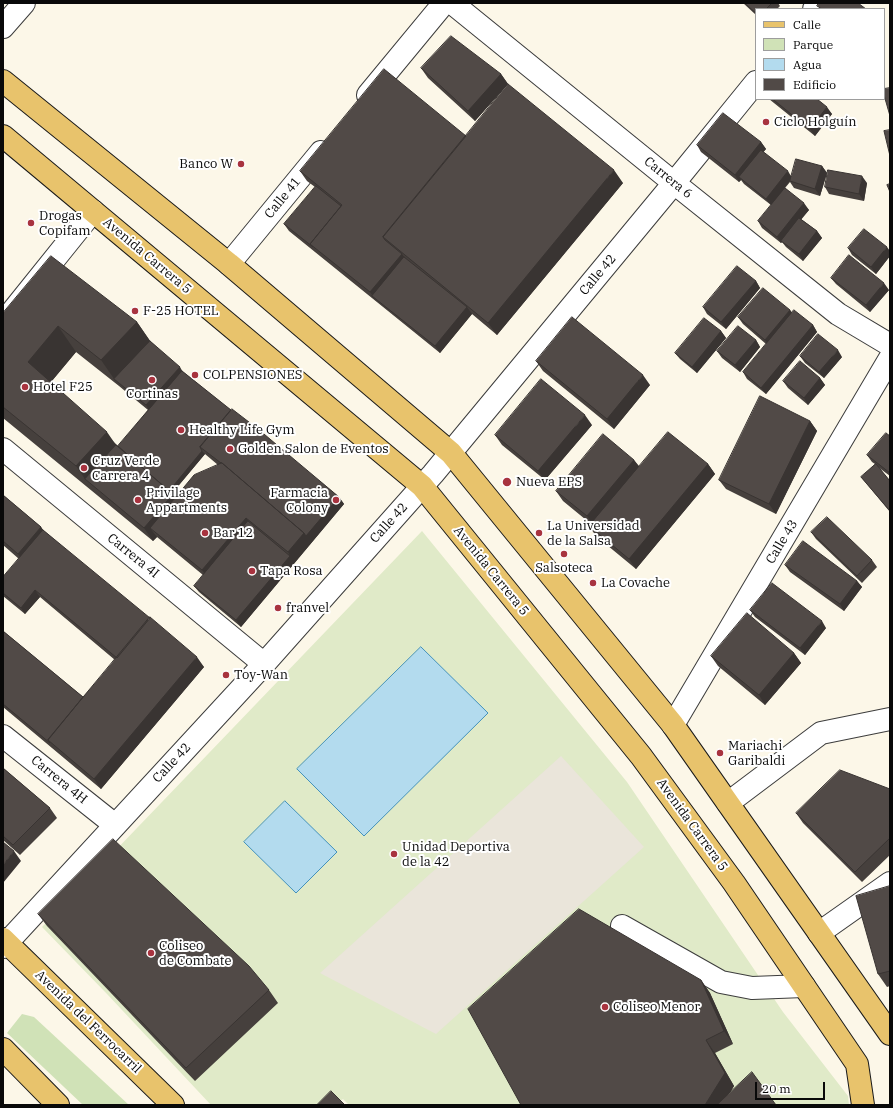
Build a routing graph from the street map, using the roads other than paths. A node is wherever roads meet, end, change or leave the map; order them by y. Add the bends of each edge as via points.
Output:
1 (24, 3) edge
2 (444, 3) edge
3 (452, 3) edge
4 (3, 27) edge
5 (3, 81) edge
6 (755, 83) edge
7 (354, 112) edge
8 (3, 136) edge
9 (334, 136) edge
10 (674, 183) junction
11 (93, 211) junction
12 (229, 264) junction
13 (3, 323) edge
14 (890, 345) edge
15 (890, 358) edge
16 (3, 449) edge
17 (451, 453) junction
18 (422, 486) junction
19 (264, 664) junction
20 (890, 719) edge
21 (673, 725) junction
22 (3, 736) edge
23 (728, 803) junction
24 (115, 825) junction
25 (890, 883) edge
26 (622, 926) dead end
27 (819, 933) junction
28 (4, 943) edge
29 (804, 986) junction
30 (890, 1034) edge
31 (3, 1049) edge
32 (58, 1105) edge
33 (173, 1105) edge
34 (863, 1105) edge

1 - 4 street
2 - 7 street
3 - 10 street, Carrera 6
5 - 12 main road
6 - 10 street, Calle 42
8 - 11 main road, Avenida Carrera 5
9 - 12 street, Calle 41
10 - 14 street, Carrera 6 via 838,314
10 - 17 street, Calle 42
11 - 13 street
11 - 18 main road, Avenida Carrera 5
12 - 17 main road
15 - 21 street, Calle 43
16 - 19 street, Carrera 4I
17 - 18 street, Calle 42
17 - 21 main road
18 - 19 street, Calle 42
18 - 29 main road, Avenida Carrera 5 via 641,756 734,883
19 - 24 street, Calle 42
20 - 23 street via 821,733
21 - 23 main road
22 - 24 street, Carrera 4H
23 - 27 main road
24 - 28 street, Calle 42
25 - 27 street
26 - 29 street via 721,982 752,988
27 - 30 main road
28 - 33 main road, Avenida del Ferrocarril
29 - 34 main road, Avenida Carrera 5 via 857,1064
31 - 32 main road

